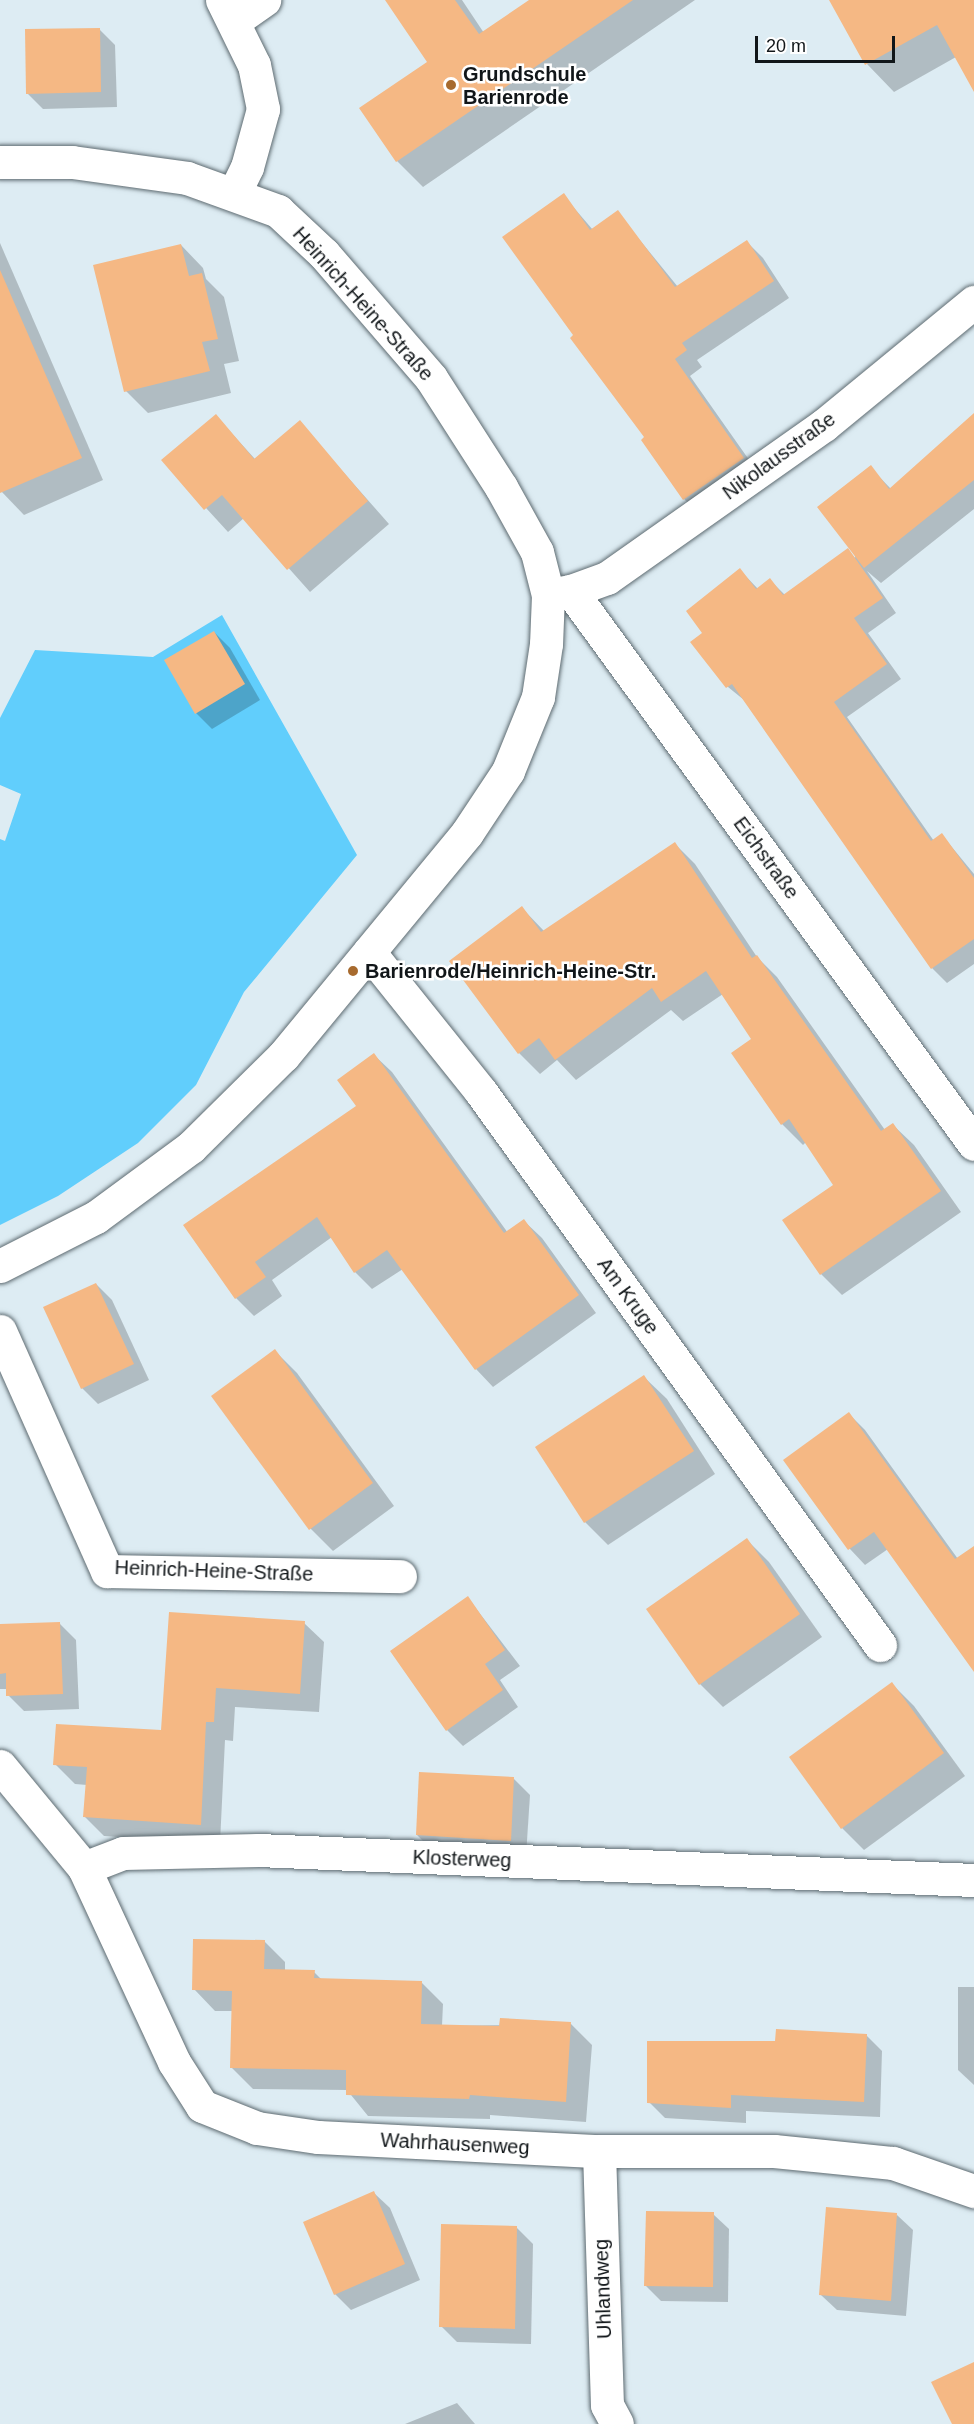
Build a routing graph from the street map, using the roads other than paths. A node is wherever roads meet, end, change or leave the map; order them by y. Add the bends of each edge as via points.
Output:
1 (264, 0) edge
2 (228, 10) edge
3 (0, 162) edge
4 (234, 194) junction
5 (974, 302) edge
6 (560, 593) junction
7 (369, 952) junction
8 (974, 1144) edge
9 (0, 1266) edge
10 (0, 1331) edge
11 (400, 1576) dead end
12 (880, 1645) dead end
13 (0, 1766) edge
14 (84, 1868) junction
15 (974, 1880) edge
16 (598, 2151) junction
17 (974, 2191) edge
18 (617, 2424) edge

1 - 2 street
2 - 4 street via 254,65 263,109 247,167
3 - 4 street, Heinrich-Heine-Straße via 95,165 187,178
4 - 6 street, Heinrich-Heine-Straße via 278,211 324,254 431,378 501,487
5 - 6 street, Nikolausstraße via 824,425 607,578
6 - 7 street via 538,697 508,771 466,833
6 - 8 street, Eichstraße
7 - 9 street via 283,1056 191,1147 96,1217
7 - 12 street, Am Kruge via 481,1092
10 - 11 street, Heinrich-Heine-Straße via 107,1571
13 - 14 street
14 - 15 street, Klosterweg via 123,1852 258,1850
14 - 16 street, Wahrhausenweg via 174,2062 202,2106 257,2128 318,2137
16 - 17 street, Wahrhausenweg via 774,2151 893,2163
16 - 18 street, Uhlandweg via 607,2405

